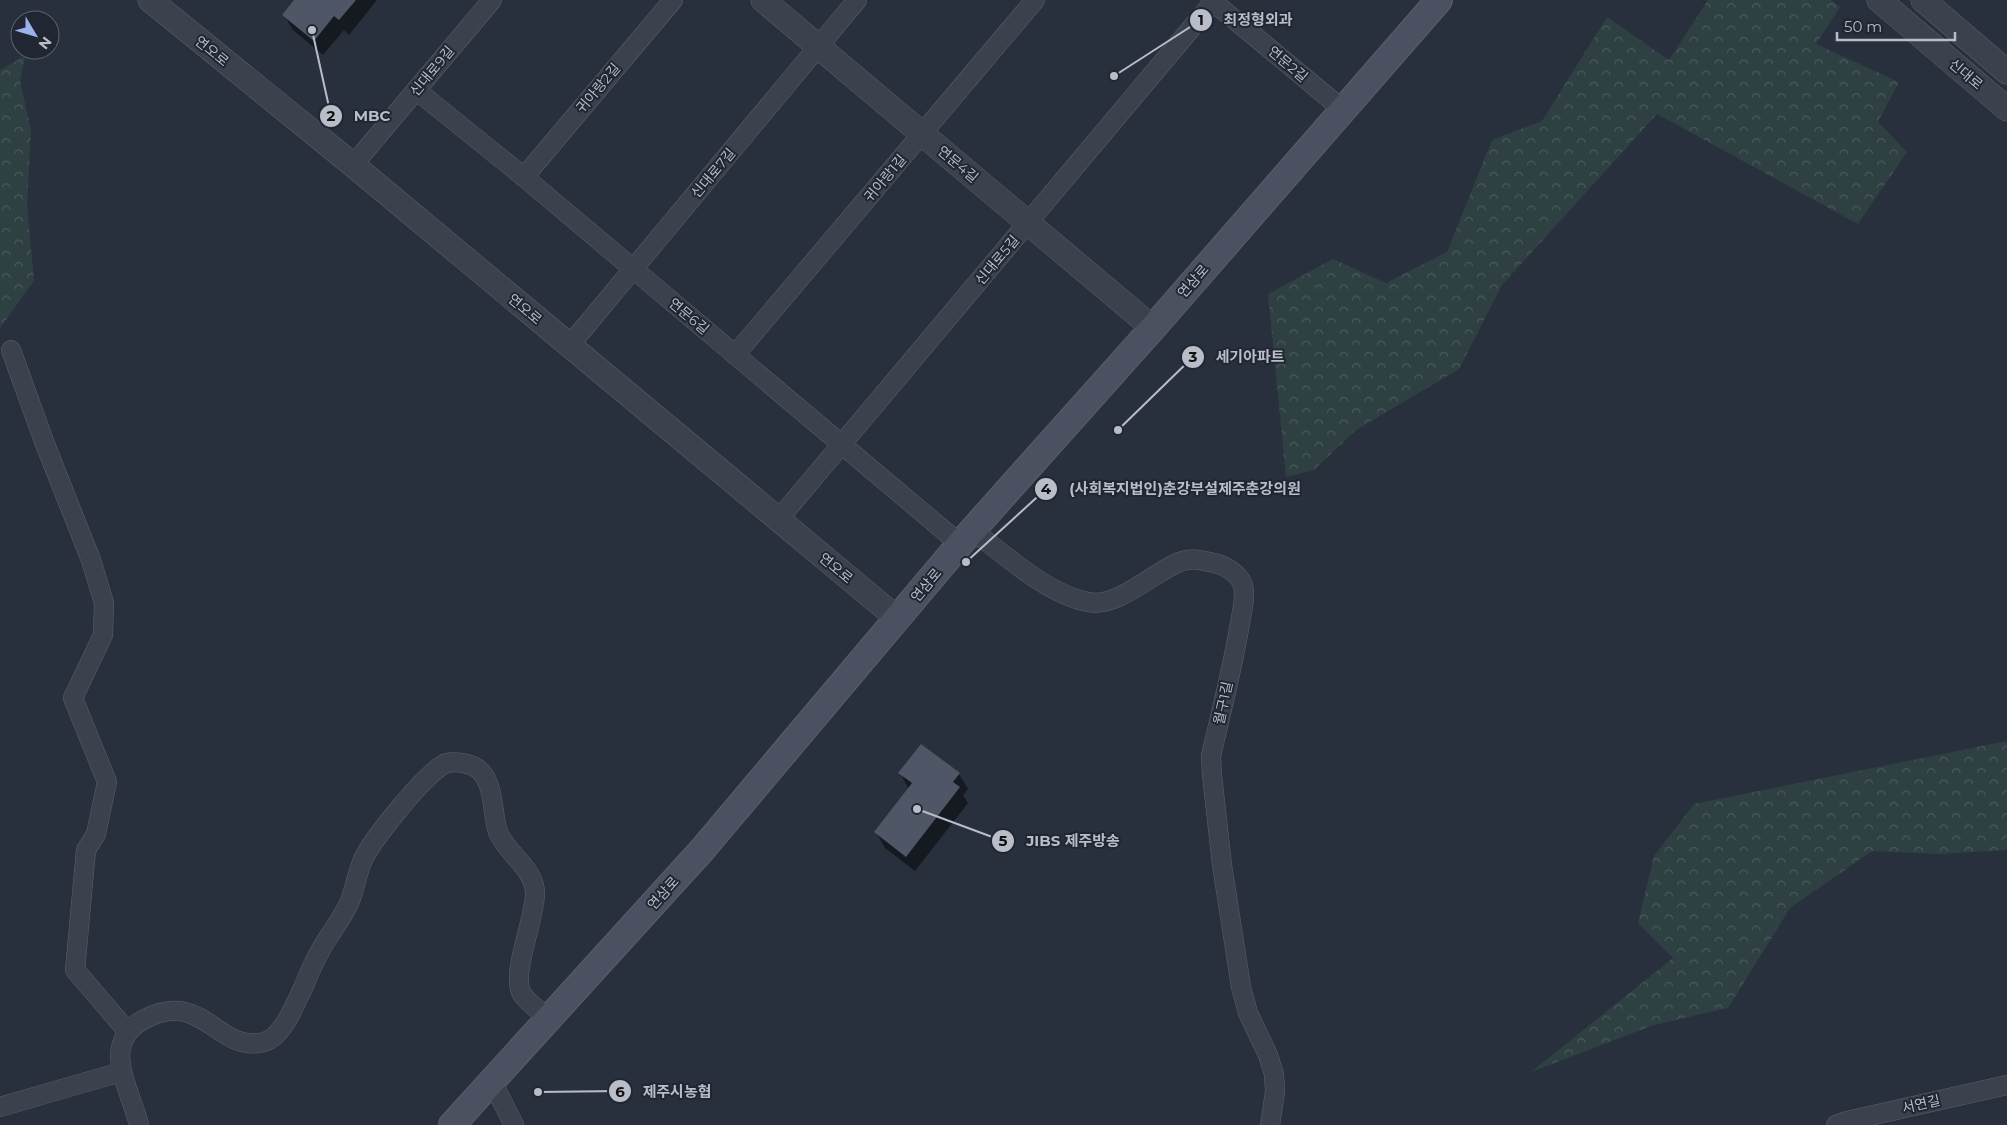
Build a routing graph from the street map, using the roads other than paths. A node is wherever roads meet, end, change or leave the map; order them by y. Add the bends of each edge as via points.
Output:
1 (150, 0) edge
2 (492, 0) edge
3 (673, 0) edge
4 (763, 0) edge
5 (858, 0) edge
6 (1035, 0) edge
7 (1439, 0) edge
8 (1879, 0) edge
9 (1923, 0) edge
10 (1213, 1) edge
11 (818, 47) junction
12 (2007, 72) edge
13 (416, 90) junction
14 (1342, 109) junction
15 (2007, 109) edge
16 (922, 134) junction
17 (353, 166) junction
18 (524, 176) junction
19 (1028, 223) junction
20 (633, 269) junction
21 (1153, 328) junction
22 (569, 346) junction
23 (11, 350) dead end
24 (736, 355) junction
25 (841, 444) junction
26 (778, 520) junction
27 (966, 537) junction
28 (898, 619) junction
29 (549, 1019) junction
30 (128, 1032) junction
31 (120, 1072) junction
32 (492, 1081) junction
33 (2007, 1084) edge
34 (0, 1107) edge
35 (139, 1125) edge
36 (452, 1125) edge
37 (514, 1125) edge
38 (1270, 1125) edge
39 (1836, 1125) edge

1 - 17 street, 연오로
2 - 13 street, 신대로9길
3 - 18 street, 귀아랑2길
4 - 11 street, 연문4길
5 - 11 street, 신대로7길
6 - 16 street, 귀아랑1길
7 - 14 main road, 연삼로
8 - 15 street, 신대로
9 - 12 street, 신대로
10 - 14 street, 연문2길
10 - 19 street, 신대로5길
11 - 16 street, 연문4길
11 - 20 street, 신대로7길
13 - 17 street, 신대로9길
13 - 18 street, 연문6길
14 - 21 main road, 연삼로
16 - 19 street, 연문4길
16 - 24 street, 귀아랑1길
17 - 22 street, 연오로
18 - 20 street, 연문6길
19 - 21 street, 연문4길
19 - 25 street, 신대로5길
20 - 22 street, 신대로7길
20 - 24 street, 연문6길
21 - 27 main road, 연삼로
22 - 26 street, 연오로
23 - 30 street via 91,560 104,603 103,635 72,698 107,782 96,834 86,850 75,970
24 - 25 street, 연문6길
25 - 26 street, 신대로5길
25 - 27 street, 연문6길
26 - 28 street, 연오로
27 - 28 main road, 연삼로
27 - 38 street, 월구1길 via 1067,595 1089,602 1106,601 1191,558 1220,564 1233,572 1242,584 1244,596 1212,756 1212,775 1241,987 1248,1013 1274,1074
28 - 29 main road, 연삼로 via 702,850
29 - 30 street via 522,994 519,977 534,914 536,891 531,877 497,830 487,781 476,767 446,763 433,771 400,807 362,860 350,902 319,952 289,1018 278,1033 266,1042 249,1043 229,1037 194,1014 178,1010 158,1012
29 - 32 main road, 연삼로
30 - 31 street via 120,1052
31 - 34 street
31 - 35 street
32 - 36 main road, 연삼로
32 - 37 street
33 - 39 street, 서연길

